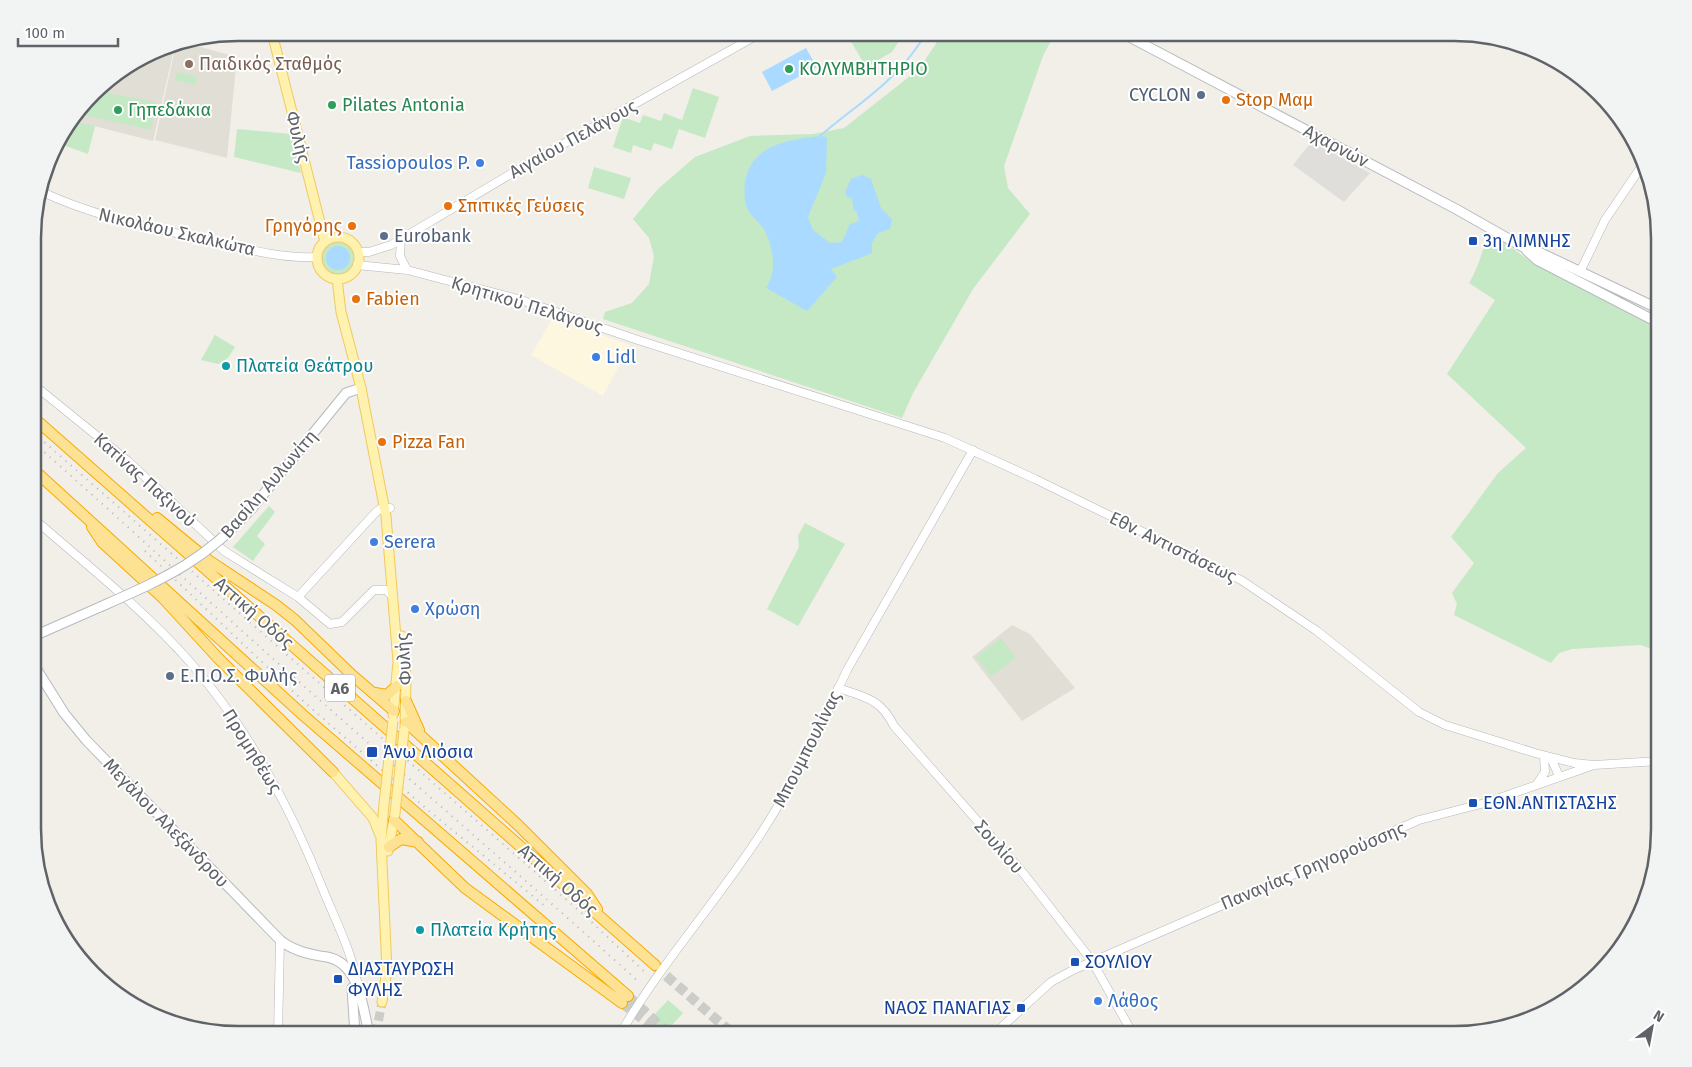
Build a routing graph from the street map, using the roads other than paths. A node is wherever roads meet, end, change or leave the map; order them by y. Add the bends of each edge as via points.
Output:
1 (274, 41) edge
2 (745, 41) edge
3 (1139, 41) edge
4 (1639, 172) edge
5 (46, 194) edge
6 (401, 239) junction
7 (325, 242) junction
8 (1523, 247) junction
9 (358, 252) junction
10 (317, 257) junction
11 (357, 265) junction
12 (407, 270) junction
13 (1580, 272) junction
14 (337, 279) junction
15 (1651, 305) edge
16 (1651, 318) edge
17 (751, 375) joint
18 (361, 388) junction
19 (41, 391) edge
20 (41, 424) edge
21 (973, 450) junction
22 (74, 454) junction
23 (41, 476) edge
24 (387, 508) junction
25 (85, 516) junction
26 (41, 525) edge
27 (298, 596) junction
28 (393, 598) junction
29 (41, 633) edge
30 (41, 676) edge
31 (397, 686) junction
32 (838, 688) junction
33 (372, 692) junction
34 (406, 701) junction
35 (393, 716) junction
36 (405, 726) junction
37 (429, 742) junction
38 (1548, 757) junction
39 (1651, 761) edge
40 (1594, 765) junction
41 (333, 772) joint
42 (1559, 776) junction
43 (1536, 784) junction
44 (361, 802) junction
45 (384, 809) junction
46 (394, 817) junction
47 (419, 843) junction
48 (385, 844) junction
49 (606, 922) junction
50 (280, 940) junction
51 (319, 957) junction
52 (1092, 961) junction
53 (655, 965) tunnel mouth
54 (358, 988) junction
55 (382, 1002) tunnel mouth
56 (278, 1026) edge
57 (355, 1026) edge
58 (367, 1026) edge
59 (625, 1026) edge
60 (1003, 1026) edge
61 (1129, 1026) edge

1 - 7 main road, Φυλής
2 - 6 street, Αιγαίου Πελάγους
3 - 8 main road, Αχαρνών
4 - 13 street via 1605,220
5 - 10 street, Νικολάου Σκαλκώτα via 115,220 254,251 299,258
6 - 9 street, Αιγαίου Πελάγους via 382,249
6 - 12 street via 400,256
7 - 9 main road via 332,238 345,238
7 - 10 main road
8 - 13 main road, Αχαρνών
8 - 16 main road, Αχαρνών via 1538,260
9 - 11 main road
10 - 14 main road via 320,270
11 - 12 street, Κρητικού Πελάγους
11 - 14 main road via 350,275
12 - 17 street, Κρητικού Πελάγους via 518,299
13 - 15 main road, Αχαρνών
14 - 18 main road, Φυλής via 341,312
17 - 21 street, Εθν. Αντιστάσεως via 934,433
18 - 24 main road, Φυλής
18 - 29 main road, Βασίλη Αυλωνίτη, bridge via 346,393 223,539 175,573
19 - 27 street, Κατίνας Παξινού via 128,461 224,551
20 - 22 highway, Αττική Οδός / Α6
21 - 32 street, Μπουμπουλίνας
21 - 38 street, Εθν. Αντιστάσεως via 1241,580 1317,631 1419,712 1445,725
22 - 33 highway via 135,499 208,560 276,605
22 - 49 highway, Αττική Οδός / Α6
23 - 25 highway, Α6
24 - 27 street via 376,512
24 - 28 main road, Φυλής
24 - 34 main road, Φυλής via 405,664
25 - 41 highway via 102,542 163,598 218,658
25 - 47 highway, Α6 via 303,715 625,1000 465,888
26 - 54 street, Προμηθέως via 167,638 230,714 289,812 354,967
27 - 28 street, Κατίνας Παξινού via 330,624 342,622 374,590 386,590
28 - 31 main road, Φυλής
30 - 50 main road, Μεγάλου Αλεξάνδρου via 86,740
31 - 33 highway via 387,696
31 - 35 main road, Φυλής
32 - 52 street, Σουλίου via 866,697 887,711 894,726 1024,874
32 - 59 street, Μπουμπουλίνας via 806,754 757,839
33 - 35 highway
34 - 36 main road, Φυλής
34 - 37 highway via 416,725
35 - 36 main road
35 - 45 main road, Φυλής, bridge
36 - 37 highway
36 - 46 main road, Φυλής, bridge
37 - 49 highway via 587,894
38 - 40 street, Εθν. Αντιστάσεως
38 - 42 street
38 - 43 street via 1542,779
39 - 40 street, Παναγίας Γρηγορούσσης
40 - 42 street, Παναγίας Γρηγορούσσης
41 - 44 main road
42 - 43 street, Παναγίας Γρηγορούσσης
43 - 52 street, Παναγίας Γρηγορούσσης via 1484,803 1419,820
44 - 45 main road via 371,810
44 - 48 main road via 377,824
45 - 46 main road
45 - 48 main road, Φυλής
46 - 47 highway
46 - 48 main road, Φυλής
47 - 48 highway via 401,839
48 - 55 main road, Φυλής via 382,904 387,970
49 - 53 highway, Αττική Οδός / Α6
50 - 51 main road, Μεγάλου Αλεξάνδρου
50 - 56 street
51 - 54 main road, Μεγάλου Αλεξάνδρου via 333,959 343,966
51 - 57 main road, Μεγάλου Αλεξάνδρου via 341,970 350,981
52 - 60 street, Παναγίας Γρηγορούσσης via 1051,982
52 - 61 street, Σουλίου
54 - 58 main road, Μεγάλου Αλεξάνδρου

